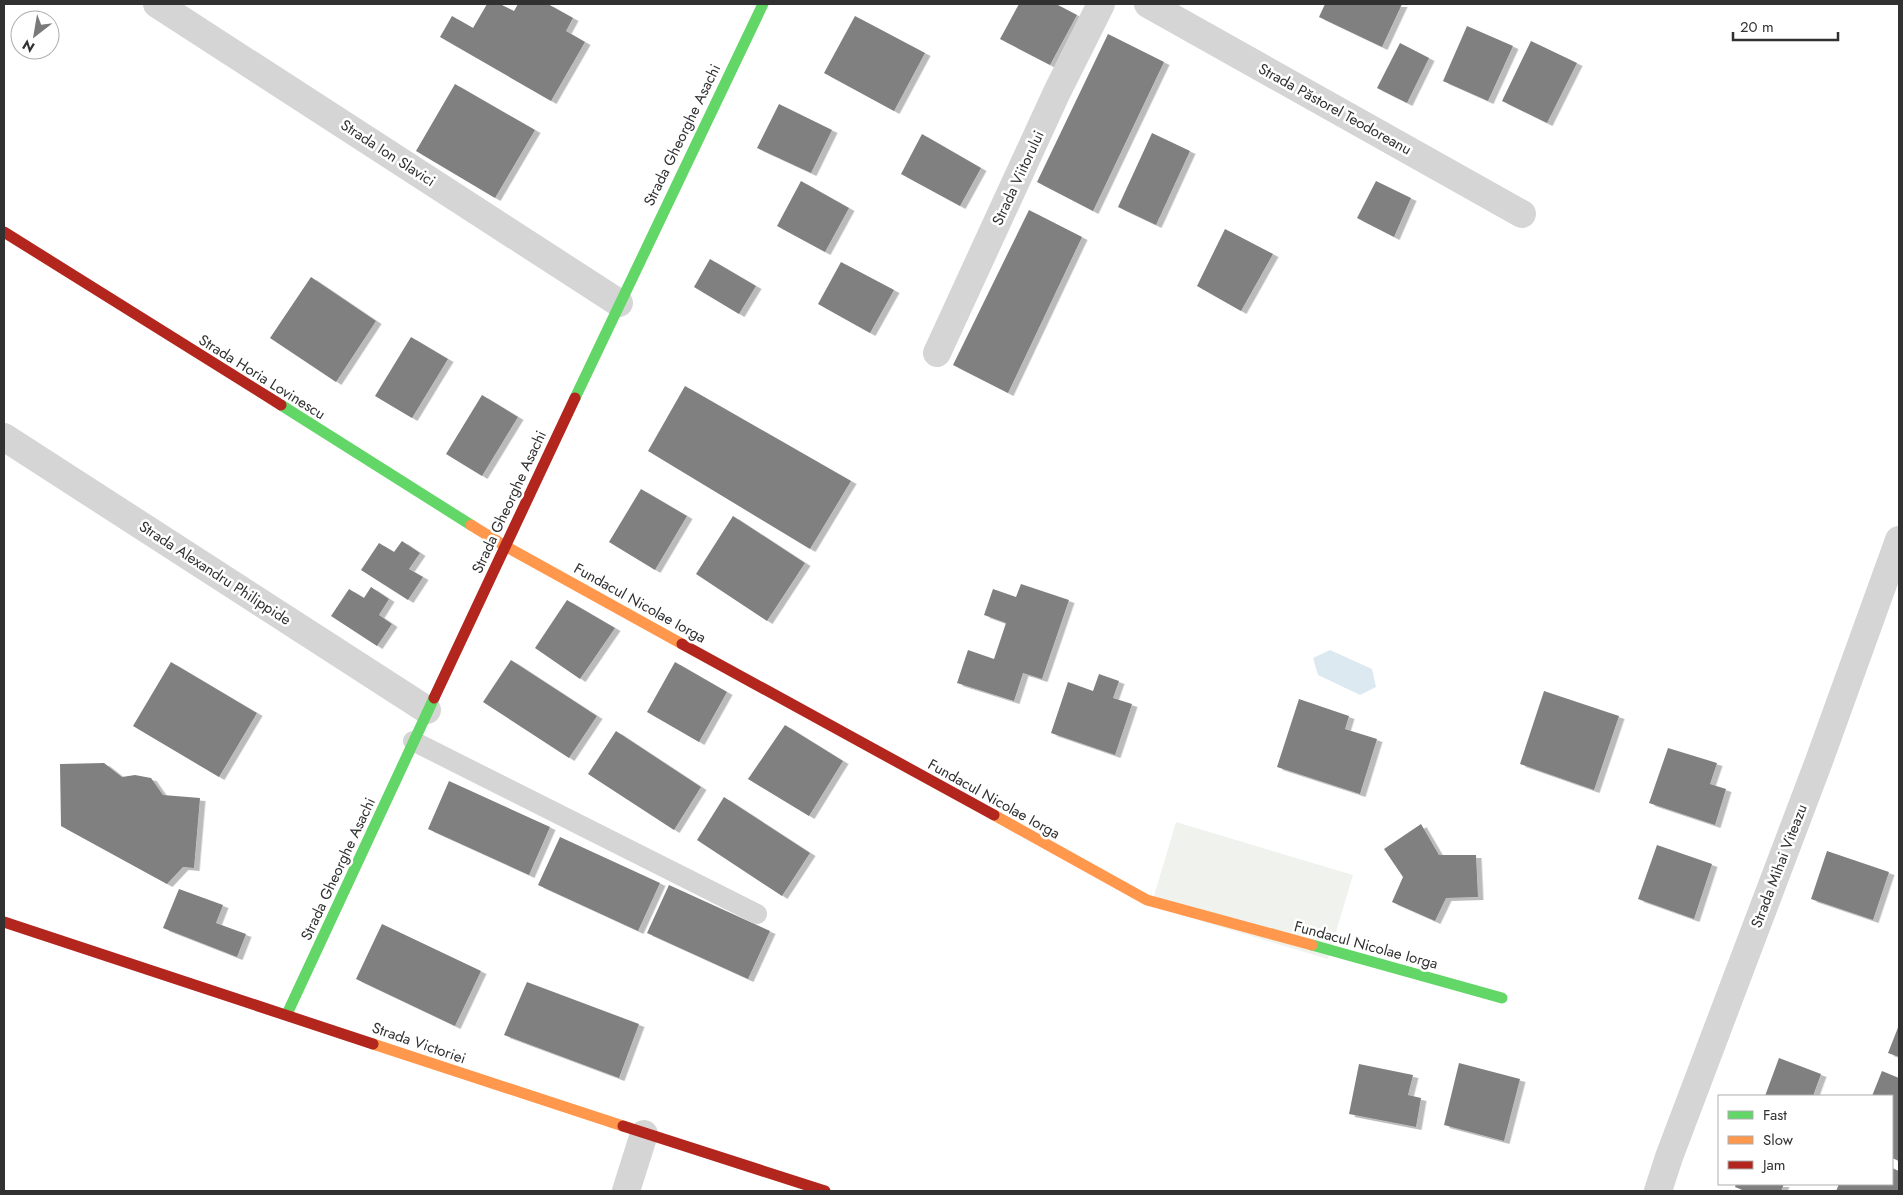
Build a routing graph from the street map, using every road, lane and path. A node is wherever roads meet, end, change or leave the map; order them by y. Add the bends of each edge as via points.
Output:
1 (157, 4) edge
2 (762, 4) edge
3 (1101, 4) edge
4 (1148, 4) edge
5 (1522, 214) dead end
6 (4, 232) edge
7 (619, 303) junction
8 (937, 353) dead end
9 (4, 437) edge
10 (1899, 540) edge
11 (505, 546) junction
12 (427, 710) junction
13 (413, 740) junction
14 (756, 914) dead end
15 (4, 922) edge
16 (1502, 998) dead end
17 (287, 1014) junction
18 (644, 1134) junction
19 (626, 1191) edge
20 (825, 1191) edge
21 (1658, 1191) edge

1 - 7 street, Strada Ion Slavici
2 - 7 street, Strada Gheorghe Asachi
3 - 8 street, Strada Viitorului
4 - 5 street, Strada Păstorel Teodoreanu
6 - 11 street, Strada Horia Lovinescu
7 - 11 street, Strada Gheorghe Asachi
9 - 12 street, Strada Alexandru Philippide
10 - 21 street, Strada Mihai Viteazu
11 - 12 street, Strada Gheorghe Asachi
11 - 16 street, Fundacul Nicolae Iorga via 1146,900
12 - 13 street, Strada Gheorghe Asachi
13 - 14 lane
13 - 17 street, Strada Gheorghe Asachi
15 - 17 street, Strada Victoriei
17 - 18 street, Strada Victoriei
18 - 19 street
18 - 20 street, Strada Victoriei

